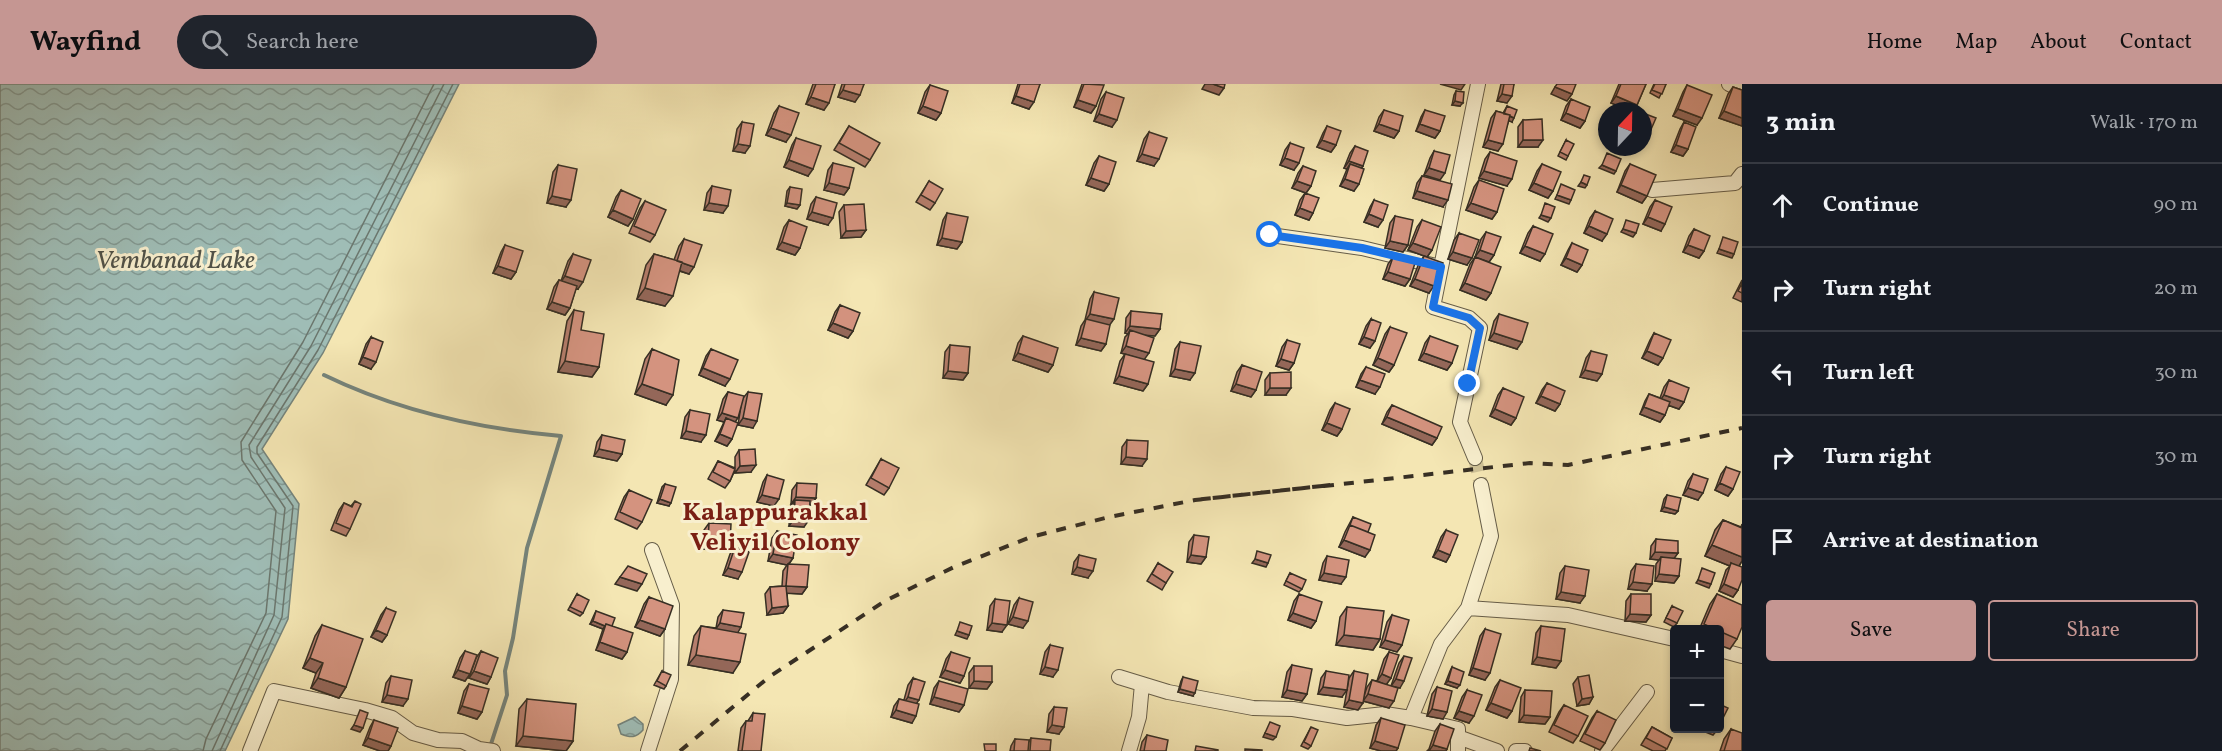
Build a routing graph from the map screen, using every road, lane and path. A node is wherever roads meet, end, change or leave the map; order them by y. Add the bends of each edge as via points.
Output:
1 (1478, 84) edge
2 (1729, 84) edge
3 (1742, 90) edge
4 (1742, 174) edge
5 (1652, 190) edge
6 (1270, 235) dead end
7 (1441, 267) junction
8 (1475, 458) tunnel mouth
9 (1481, 485) tunnel mouth
10 (652, 550) dead end
11 (1468, 608) junction
12 (1670, 638) edge
13 (1724, 652) edge
14 (1742, 656) edge
15 (1119, 677) dead end
16 (1142, 684) junction
17 (1647, 692) dead end
18 (1411, 718) junction
19 (1458, 737) junction
20 (488, 750) edge
21 (250, 751) edge
22 (648, 751) edge
23 (1129, 751) edge
24 (1458, 751) edge
25 (1497, 751) edge
26 (1515, 751) edge
27 (1525, 751) edge
28 (1602, 751) edge

1 - 7 street
2 - 3 street
4 - 5 street via 1735,183
6 - 7 street via 1362,248
7 - 8 street via 1433,307 1469,318 1480,328 1460,422
9 - 11 street via 1491,536
10 - 22 street via 672,605 671,679
11 - 12 street via 1568,615
11 - 18 street via 1441,644
13 - 14 street
15 - 16 street
16 - 18 street via 1253,708 1293,709 1347,718 1385,714
16 - 23 street via 1139,717
17 - 28 street
18 - 19 street via 1458,729
19 - 24 street
19 - 25 street
20 - 21 street via 462,741 438,741 413,733 392,718 365,710 274,692
26 - 27 street

